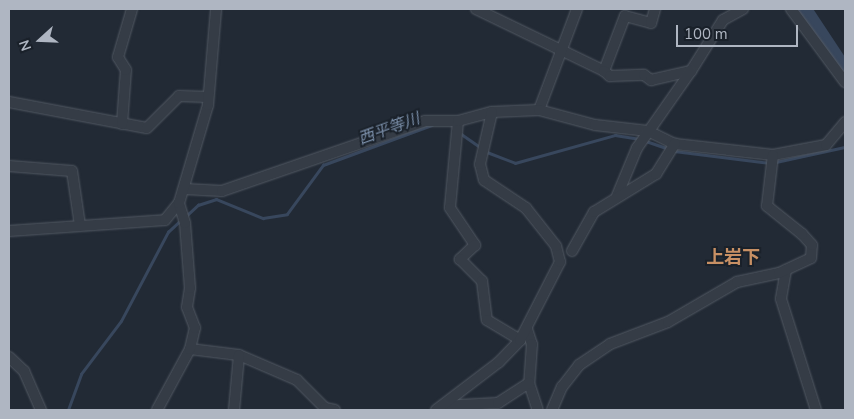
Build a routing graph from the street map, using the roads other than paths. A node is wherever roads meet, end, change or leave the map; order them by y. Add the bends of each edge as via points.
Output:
1 (132, 9) edge
2 (216, 9) edge
3 (476, 9) edge
4 (577, 9) edge
5 (655, 9) edge
6 (743, 9) edge
7 (791, 9) edge
8 (560, 51) junction
9 (604, 71) junction
10 (691, 71) junction
11 (845, 82) edge
12 (208, 97) junction
13 (9, 102) edge
14 (538, 110) junction
15 (492, 112) junction
16 (458, 122) junction
17 (845, 122) edge
18 (122, 124) junction
19 (648, 131) junction
20 (675, 144) junction
21 (773, 155) junction
22 (9, 166) edge
23 (185, 189) junction
24 (617, 196) junction
25 (181, 207) junction
26 (80, 225) junction
27 (9, 231) edge
28 (572, 251) dead end
29 (786, 270) junction
30 (527, 329) junction
31 (520, 340) junction
32 (190, 349) junction
33 (239, 355) junction
34 (9, 357) edge
35 (529, 383) junction
36 (440, 408) edge
37 (41, 410) edge
38 (158, 410) edge
39 (234, 410) edge
40 (335, 410) edge
41 (538, 410) edge
42 (552, 410) edge
43 (816, 410) edge

1 - 18 street via 118,57 126,70
2 - 12 street
3 - 8 street
4 - 8 street
5 - 9 street via 651,23 624,16
6 - 10 street via 723,20
7 - 11 street
8 - 9 street
8 - 14 street
9 - 10 street via 610,76 644,75 651,80
10 - 19 street via 668,109
12 - 18 street via 179,96 147,128
12 - 23 street
13 - 18 street
14 - 15 street
14 - 19 street via 596,125
15 - 16 street
15 - 30 street via 480,170 486,183 526,208 561,255
16 - 23 street via 425,121 222,191
16 - 31 street via 450,208 475,245 460,259 482,281 487,320
17 - 21 street via 826,145
19 - 20 street
19 - 24 street
20 - 21 street
20 - 24 street via 670,155 648,180
21 - 29 street via 767,206 802,234 813,252 806,261
22 - 26 street via 72,171
23 - 25 street
24 - 28 street via 594,212
25 - 26 street via 165,220
25 - 32 street via 190,288 187,307 195,328
26 - 27 street
29 - 42 street via 737,282 668,322 610,344 579,365 562,387
29 - 43 street via 781,300
30 - 31 street
30 - 35 street via 532,344
31 - 36 street via 499,362
32 - 33 street
32 - 38 street
33 - 39 street
33 - 40 street via 297,380 325,408
34 - 37 street via 24,371
35 - 36 street via 498,403
35 - 41 street

